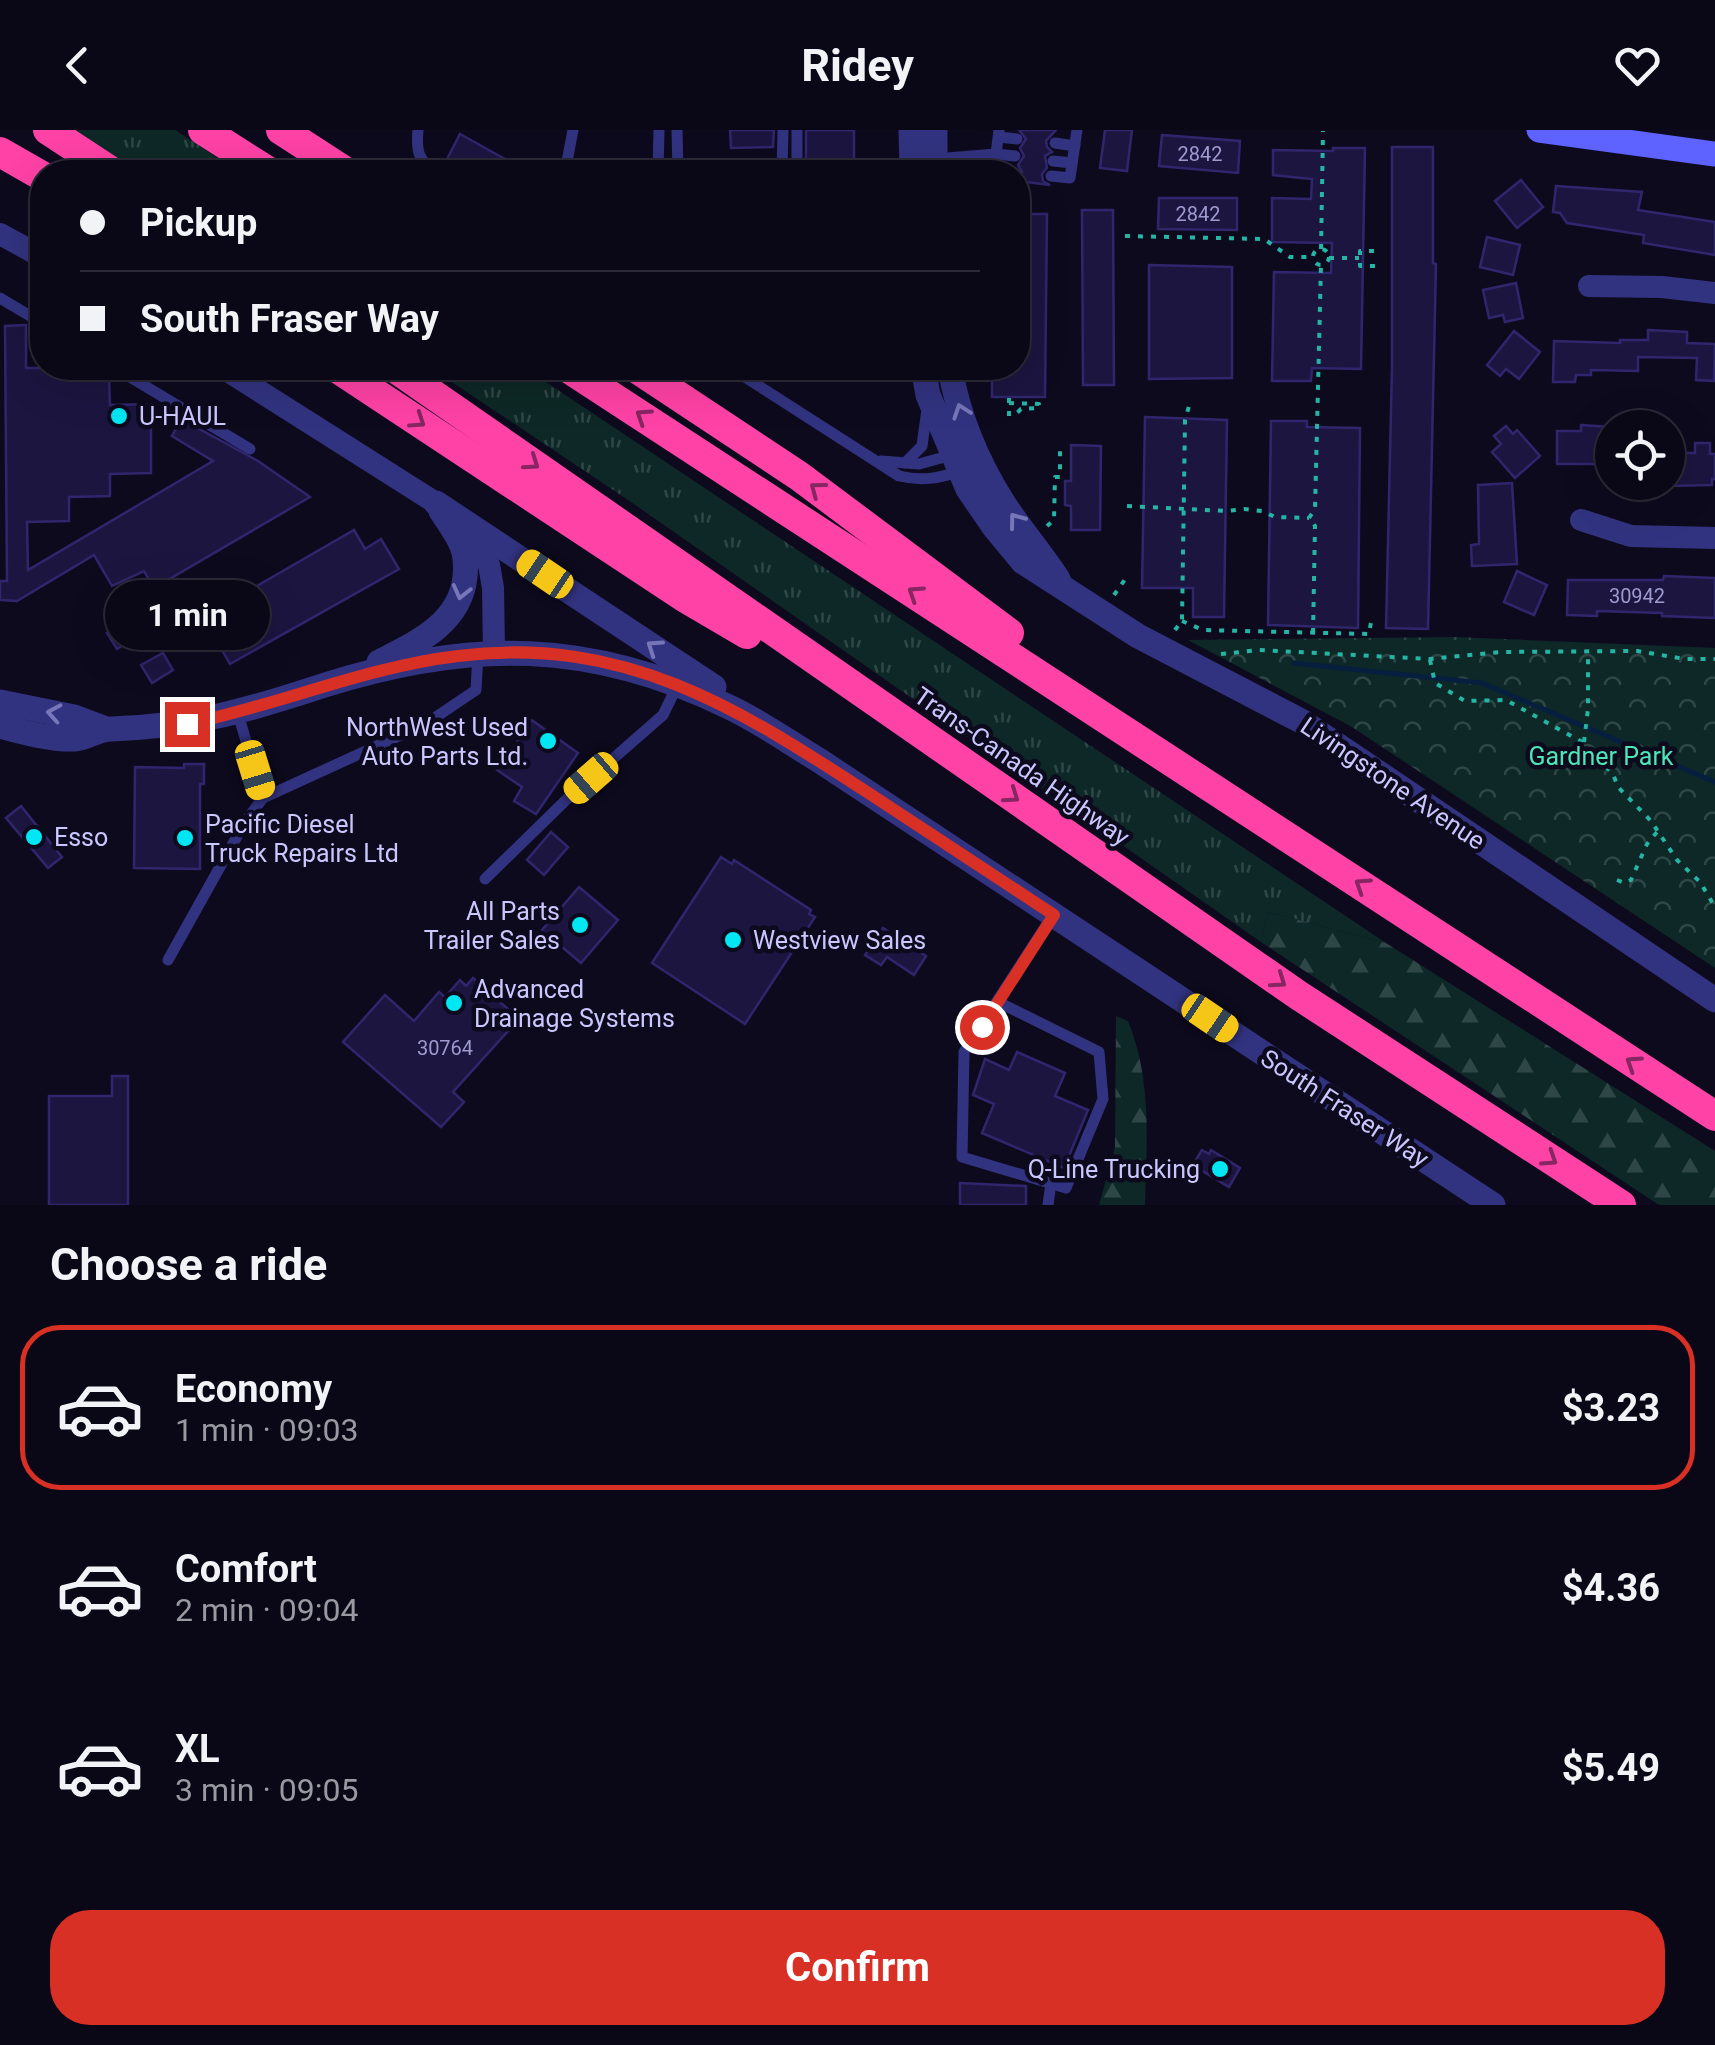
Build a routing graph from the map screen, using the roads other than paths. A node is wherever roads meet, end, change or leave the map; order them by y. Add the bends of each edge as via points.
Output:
1 (48, 130) edge
2 (203, 130) edge
3 (281, 130) edge
4 (301, 130) edge
5 (573, 130) edge
6 (659, 130) edge
7 (678, 130) edge
8 (783, 130) edge
9 (797, 130) edge
10 (911, 130) edge
11 (936, 130) edge
12 (1077, 130) edge
13 (1540, 130) edge
14 (421, 133) edge
15 (999, 133) edge
16 (1017, 139) dead end
17 (1055, 143) dead end
18 (1075, 146) junction
19 (0, 152) edge
20 (996, 154) junction
21 (1715, 154) edge
22 (1015, 156) dead end
23 (94, 160) edge
24 (250, 160) edge
25 (327, 160) edge
26 (340, 160) edge
27 (422, 160) edge
28 (567, 160) edge
29 (658, 160) edge
30 (678, 160) edge
31 (782, 160) edge
32 (798, 160) edge
33 (912, 160) edge
34 (935, 160) edge
35 (966, 160) edge
36 (995, 160) edge
37 (1053, 161) dead end
38 (1072, 163) junction
39 (30, 169) edge
40 (1051, 176) dead end
41 (0, 234) edge
42 (30, 250) edge
43 (1589, 286) dead end
44 (1715, 293) edge
45 (0, 298) edge
46 (30, 317) edge
47 (135, 380) edge
48 (243, 380) edge
49 (355, 380) edge
50 (412, 380) edge
51 (586, 380) edge
52 (654, 380) edge
53 (749, 380) edge
54 (925, 380) edge
55 (952, 380) edge
56 (928, 395) junction
57 (250, 450) dead end
58 (963, 459) junction
59 (877, 461) junction
60 (905, 463) junction
61 (436, 503) junction
62 (1581, 520) dead end
63 (1715, 538) edge
64 (486, 653) junction
65 (678, 684) junction
66 (327, 685) junction
67 (0, 702) edge
68 (238, 714) junction
69 (0, 726) edge
70 (106, 729) junction
71 (932, 740) junction
72 (820, 762) junction
73 (264, 798) junction
74 (1232, 799) junction
75 (485, 879) dead end
76 (1054, 915) junction
77 (168, 960) dead end
78 (1715, 1000) edge
79 (998, 1002) junction
80 (1715, 1116) edge
81 (1051, 1183) junction
82 (1048, 1205) edge
83 (1493, 1205) edge
84 (1621, 1205) edge

1 - 23 highway
2 - 24 highway
3 - 25 highway
4 - 26 highway
5 - 28 lane
6 - 29 lane
7 - 30 lane
8 - 31 lane
9 - 32 lane
10 - 33 street
11 - 34 street
12 - 18 lane
13 - 21 main road
14 - 27 lane
15 - 16 lane
15 - 20 lane
17 - 18 lane
18 - 38 lane
19 - 39 highway
20 - 22 lane
20 - 35 lane
20 - 36 lane
37 - 38 lane
38 - 40 lane via 1070,178
41 - 42 street
43 - 44 street
45 - 46 lane
47 - 57 lane
48 - 61 street
49 -> 71 highway via 684,597
50 -> 71 highway, Trans-Canada Highway
74 -> 51 highway
74 -> 52 highway via 799,476
53 - 59 lane
54 - 56 street, Livingstone Avenue
58 -> 55 street, Livingstone Avenue
56 - 58 street, Livingstone Avenue
56 - 60 lane via 922,446
58 - 59 lane via 940,478 915,480
58 - 60 lane
58 - 78 street, Livingstone Avenue via 994,528 1023,562 1138,636 1303,722
59 - 60 lane
61 - 64 street via 478,543 489,565
61 -> 66 street via 466,559 456,608 402,650
72 -> 61 street
62 - 63 street via 1631,536
64 - 65 street, South Fraser Way via 572,656
64 - 66 street, South Fraser Way
64 - 73 lane via 476,690 427,723
65 - 72 street, South Fraser Way via 734,709
65 - 75 lane via 663,715
66 - 68 street, South Fraser Way
70 -> 67 street, South Fraser Way
68 - 70 street, South Fraser Way via 144,730
68 - 73 lane
69 - 70 street, South Fraser Way via 74,738
71 -> 84 highway, Trans-Canada Highway via 1298,995
72 - 76 street, South Fraser Way
73 - 77 lane
80 -> 74 highway
76 - 79 lane
76 - 83 street, South Fraser Way
79 - 81 lane via 964,1052 962,1157
79 - 81 lane via 1098,1052 1103,1099 1066,1188
81 - 82 lane

